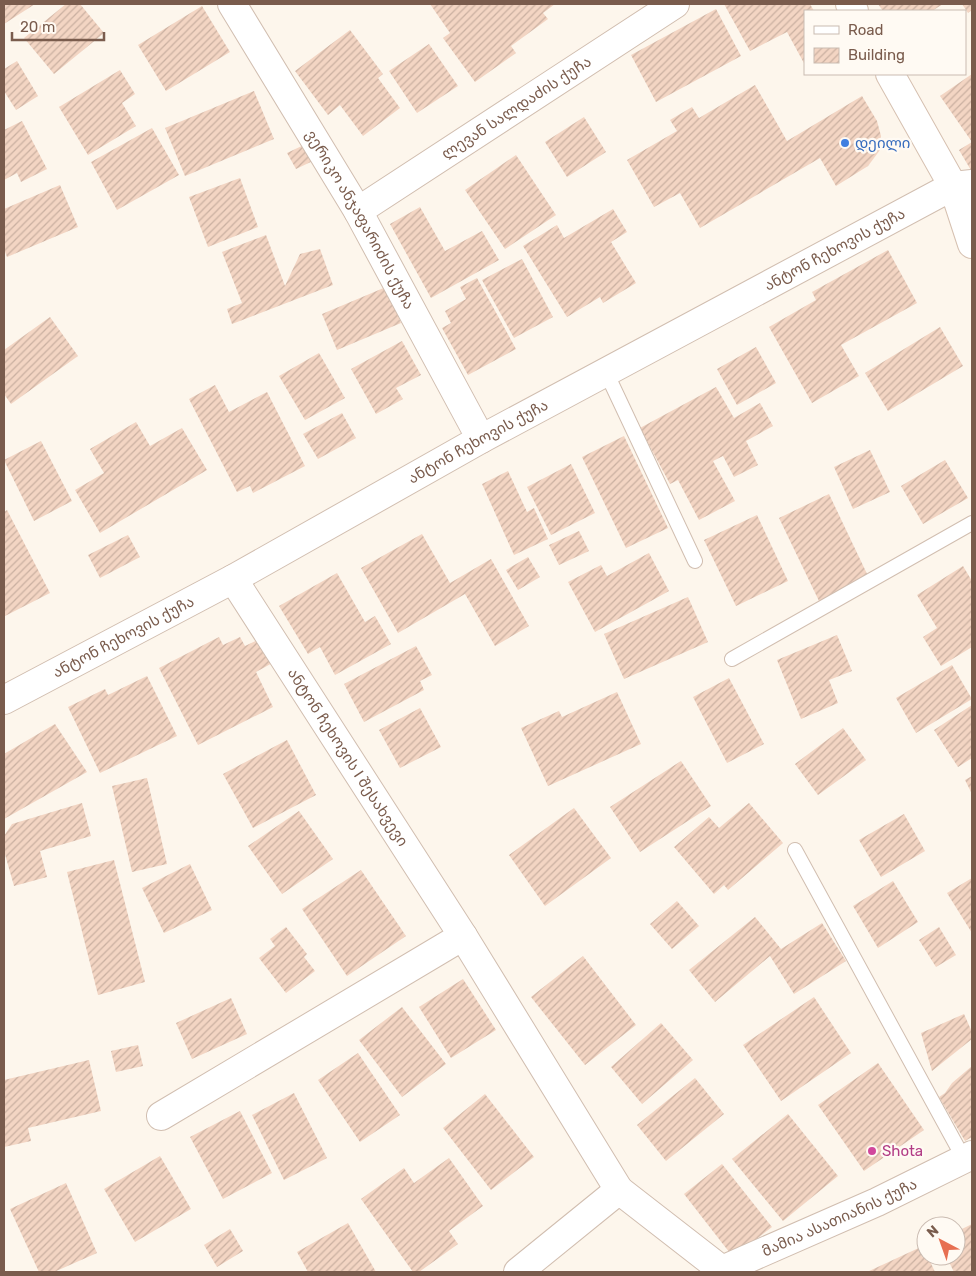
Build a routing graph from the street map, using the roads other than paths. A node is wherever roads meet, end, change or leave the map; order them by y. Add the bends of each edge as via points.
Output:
1 (232, 4) edge
2 (674, 4) edge
3 (891, 75) edge
4 (962, 185) edge
5 (358, 211) junction
6 (972, 244) edge
7 (606, 372) junction
8 (481, 439) junction
9 (972, 523) edge
10 (695, 561) dead end
11 (233, 579) junction
12 (732, 659) dead end
13 (4, 700) edge
14 (795, 850) dead end
15 (463, 936) junction
16 (161, 1116) dead end
17 (968, 1157) edge
18 (619, 1190) junction
19 (518, 1272) edge

1 - 5 street, ვერიკო ანჯაფარიძის ქუჩა
2 - 5 street, ლევან სალდაძის ქუჩა
3 - 4 street
4 - 6 street
4 - 7 street, ანტონ ჩეხოვის ქუჩა
5 - 8 street, ვერიკო ანჯაფარიძის ქუჩა
7 - 8 street, ანტონ ჩეხოვის ქუჩა
7 - 10 lane
8 - 11 street, ანტონ ჩეხოვის ქუჩა
9 - 12 lane
11 - 13 street, ანტონ ჩეხოვის ქუჩა
11 - 15 street, ანტონ ჩეხოვის I შესახვევი
14 - 17 lane
15 - 16 street
15 - 18 street, ანტონ ჩეხოვის I შესახვევი
17 - 18 street, მამია ასათიანის ქუჩა via 877,1202 722,1270
18 - 19 street

